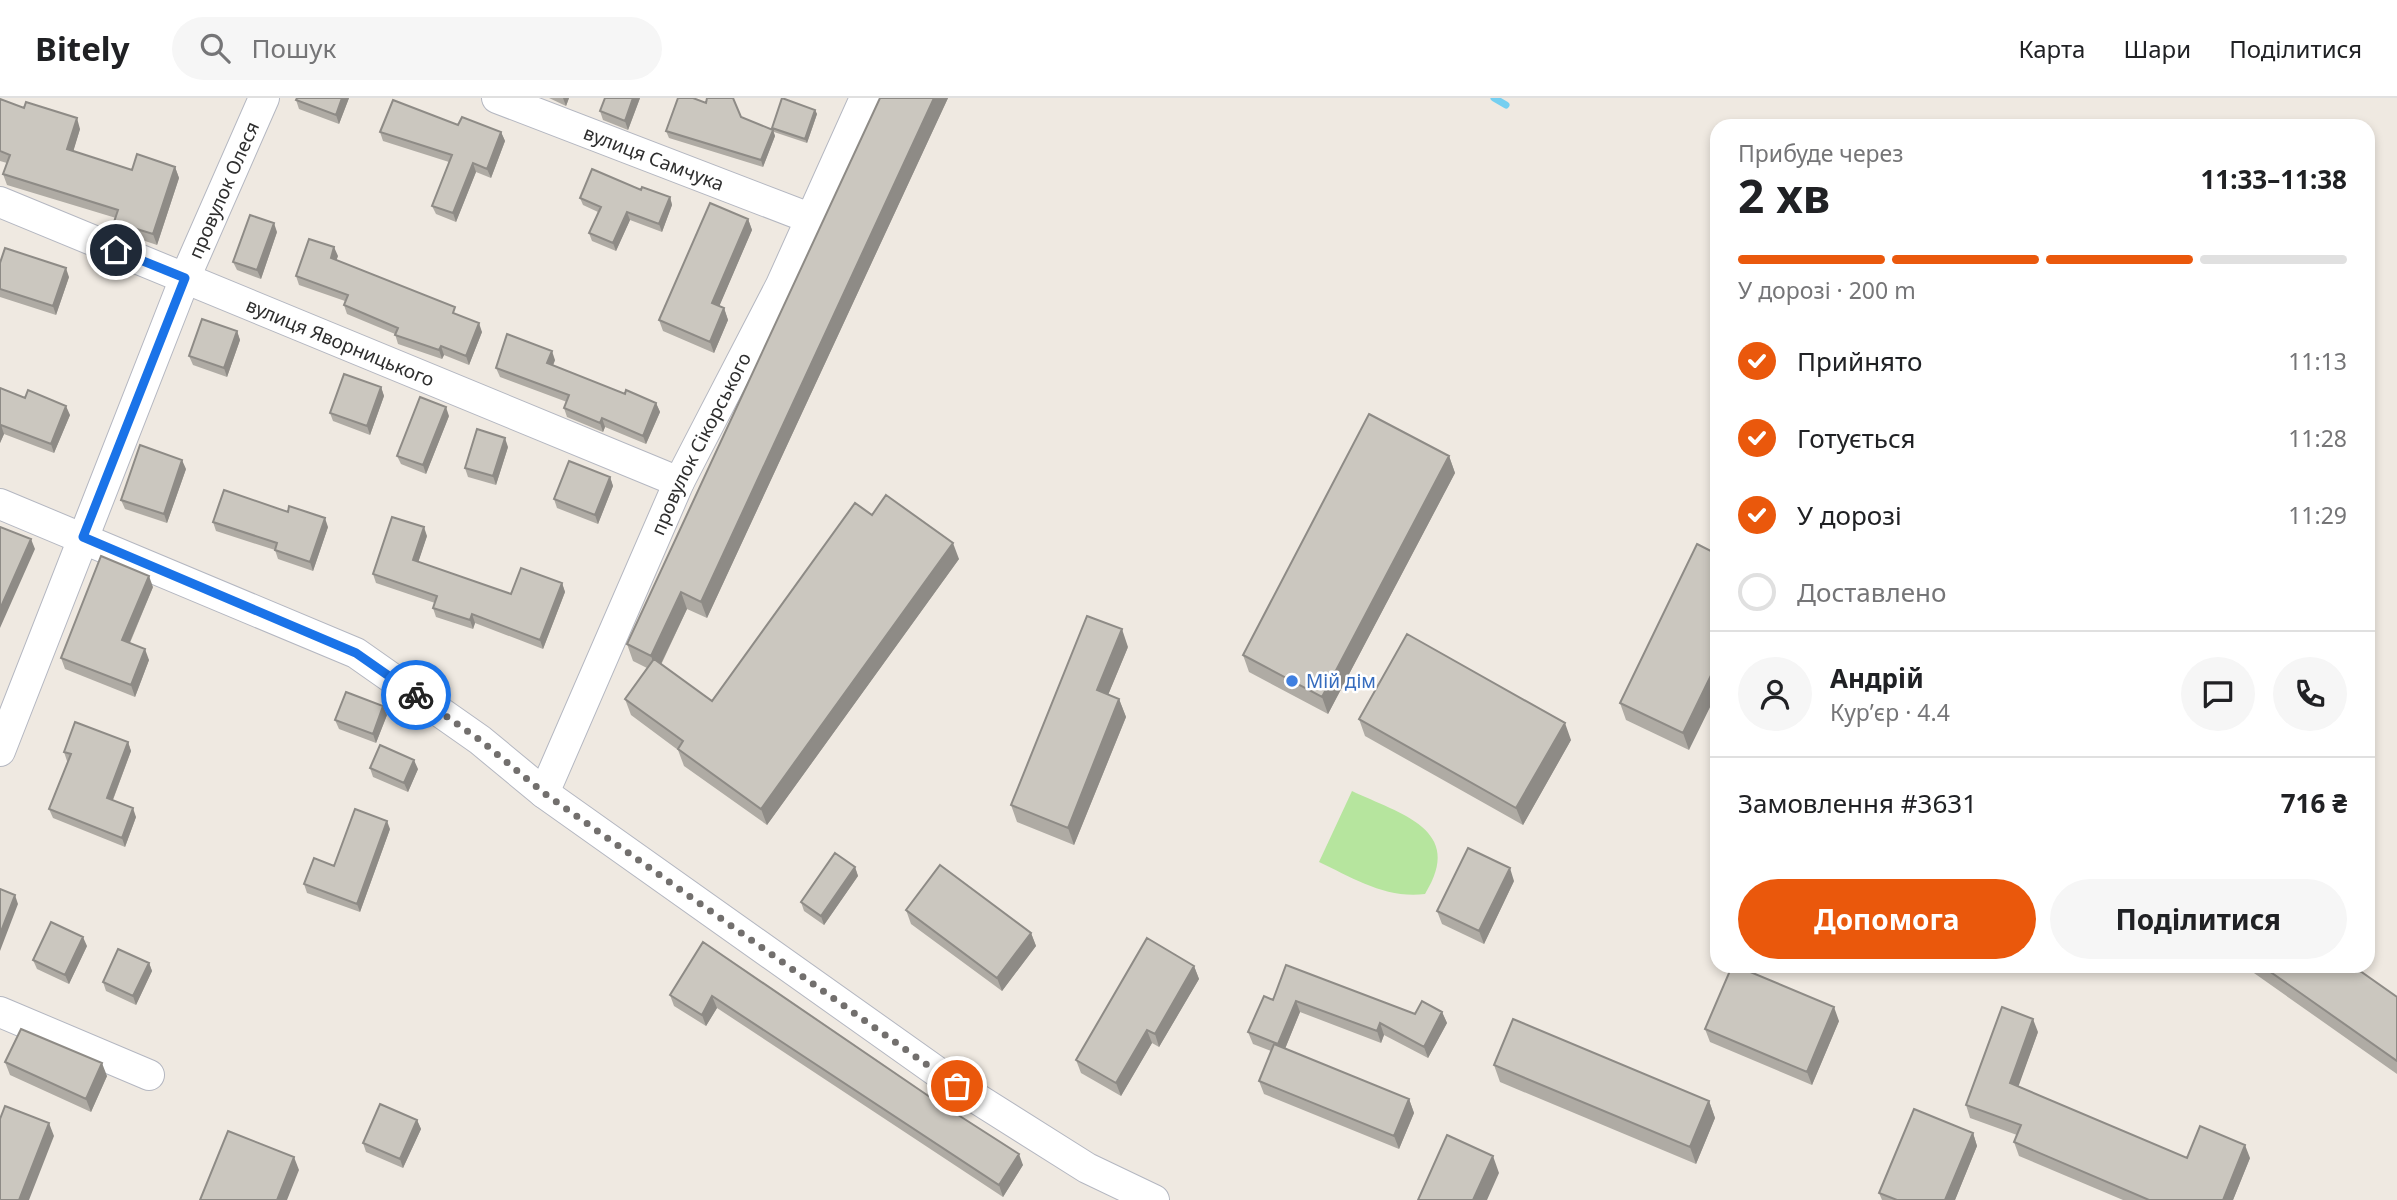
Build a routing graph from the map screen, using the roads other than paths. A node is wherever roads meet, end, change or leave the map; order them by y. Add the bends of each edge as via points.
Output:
1 (264, 98) edge
2 (497, 98) edge
3 (865, 98) edge
4 (0, 202) edge
5 (812, 219) junction
6 (185, 278) junction
7 (679, 482) junction
8 (0, 504) edge
9 (83, 537) junction
10 (0, 751) edge
11 (544, 793) junction
12 (0, 1012) edge
13 (149, 1075) dead end
14 (1154, 1200) edge

1 - 6 street, провулок Олеся
2 - 5 street, вулиця Самчука
3 - 5 street, провулок Сікорського
4 - 6 street, вулиця Яворницького
5 - 7 street, провулок Сікорського
6 - 7 street, вулиця Яворницького
6 - 9 street, провулок Олеся
7 - 11 street, провулок Сікорського
8 - 9 street
9 - 10 street, провулок Олеся
9 - 11 street via 356,653 480,740
11 - 14 street via 957,1086 1087,1168
12 - 13 street

